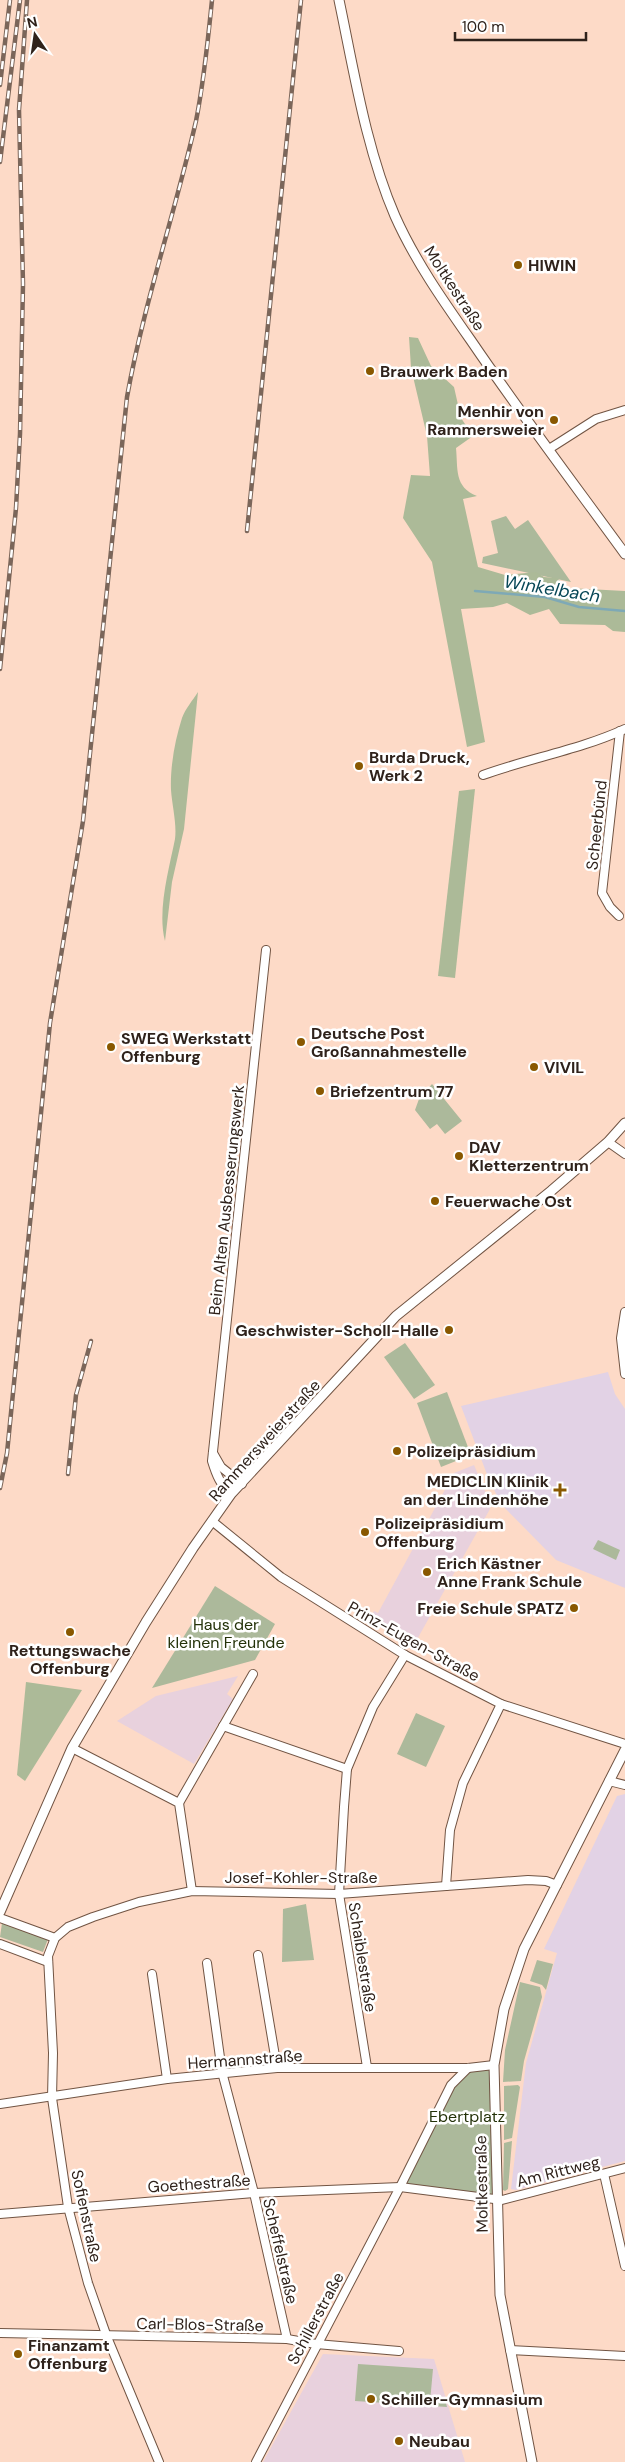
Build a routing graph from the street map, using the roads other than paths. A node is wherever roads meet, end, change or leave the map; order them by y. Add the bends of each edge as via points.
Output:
1 (339, 0) edge
2 (625, 410) edge
3 (549, 450) junction
4 (625, 554) edge
5 (622, 730) edge
6 (483, 775) dead end
7 (619, 916) dead end
8 (266, 950) dead end
9 (625, 1123) edge
10 (608, 1142) junction
11 (625, 1154) edge
12 (625, 1312) edge
13 (625, 1374) edge
14 (213, 1453) junction
15 (242, 1484) junction
16 (231, 1494) junction
17 (212, 1521) junction
18 (405, 1655) junction
19 (253, 1674) dead end
20 (501, 1704) junction
21 (223, 1726) junction
22 (625, 1744) edge
23 (72, 1748) junction
24 (625, 1750) edge
25 (347, 1769) junction
26 (609, 1781) junction
27 (625, 1785) edge
28 (179, 1803) junction
29 (556, 1885) junction
30 (446, 1886) junction
31 (192, 1891) junction
32 (338, 1894) junction
33 (0, 1912) edge
34 (0, 1918) edge
35 (55, 1938) junction
36 (0, 1944) edge
37 (258, 1955) dead end
38 (48, 1962) junction
39 (207, 1963) dead end
40 (152, 1974) dead end
41 (494, 2065) junction
42 (367, 2067) junction
43 (277, 2068) junction
44 (468, 2068) junction
45 (222, 2072) junction
46 (167, 2078) junction
47 (52, 2098) junction
48 (0, 2104) edge
49 (625, 2168) edge
50 (604, 2174) junction
51 (400, 2187) junction
52 (254, 2193) junction
53 (497, 2200) junction
54 (68, 2207) junction
55 (0, 2214) edge
56 (625, 2266) edge
57 (0, 2333) edge
58 (107, 2336) junction
59 (287, 2339) junction
60 (316, 2344) junction
61 (510, 2350) junction
62 (399, 2351) dead end
63 (625, 2356) edge
64 (159, 2462) edge
65 (256, 2462) edge
66 (532, 2462) edge

1 - 3 street, Moltkestraße via 360,103 395,215 442,298
2 - 3 street via 596,419
3 - 4 street, Moltkestraße
5 - 6 street, Scheerbünd via 576,748 514,763
5 - 7 street, Scheerbünd via 602,894
8 - 14 street, Beim Alten Ausbesserungswerk
9 - 10 street, Rammersweierstraße
10 - 11 street
10 - 15 street, Rammersweierstraße via 528,1211 396,1316
12 - 13 street via 621,1338
14 - 15 street via 221,1467
14 - 16 street, Beim Alten Ausbesserungswerk via 216,1474
15 - 16 street, Rammersweierstraße
16 - 17 street, Rammersweierstraße
17 - 18 street, Prinz-Eugen-Straße via 281,1577
17 - 23 street, Rammersweierstraße via 146,1622
18 - 20 street, Prinz-Eugen-Straße
18 - 25 street, Schaiblestraße via 373,1707
19 - 21 street
20 - 22 street, Prinz-Eugen-Straße
20 - 30 street via 463,1783 450,1830
21 - 25 street
21 - 28 street
23 - 28 street
23 - 33 street, Rammersweierstraße
24 - 26 street, Moltkestraße
25 - 32 street, Schaiblestraße
26 - 27 street
26 - 29 street, Moltkestraße
28 - 31 street
29 - 30 street, Josef-Kohler-Straße via 528,1880
29 - 41 street, Moltkestraße via 513,1978
30 - 32 street, Josef-Kohler-Straße
31 - 32 street, Josef-Kohler-Straße
31 - 35 street, Josef-Kohler-Straße via 139,1902 93,1917 68,1927
32 - 42 street, Schaiblestraße
34 - 35 street
35 - 38 street, Sofienstraße
36 - 38 street
37 - 43 street
38 - 47 street, Sofienstraße
39 - 45 street, Scheffelstraße
40 - 46 street
41 - 44 street, Hermannstraße
41 - 53 street, Moltkestraße
42 - 43 street, Hermannstraße
42 - 44 street, Hermannstraße
43 - 45 street, Hermannstraße
44 - 51 street via 451,2085
45 - 46 street, Hermannstraße
45 - 52 street, Scheffelstraße
46 - 47 street, Hermannstraße
47 - 48 street, Hermannstraße
47 - 54 street, Sofienstraße
49 - 50 street, Am Rittweg
50 - 53 street, Am Rittweg
50 - 56 street
51 - 52 street, Goethestraße
51 - 53 street
51 - 60 street, Schillerstraße
52 - 54 street, Goethestraße
52 - 59 street, Scheffelstraße
53 - 61 street, Moltkestraße via 500,2295
54 - 55 street, Goethestraße
54 - 58 street, Sofienstraße via 88,2283
57 - 58 street, Carl-Blos-Straße
58 - 59 street, Carl-Blos-Straße
58 - 64 street, Sofienstraße
59 - 60 street, Carl-Blos-Straße
60 - 62 street, Carl-Blos-Straße
60 - 65 street, Schillerstraße
61 - 63 street
61 - 66 street, Moltkestraße

